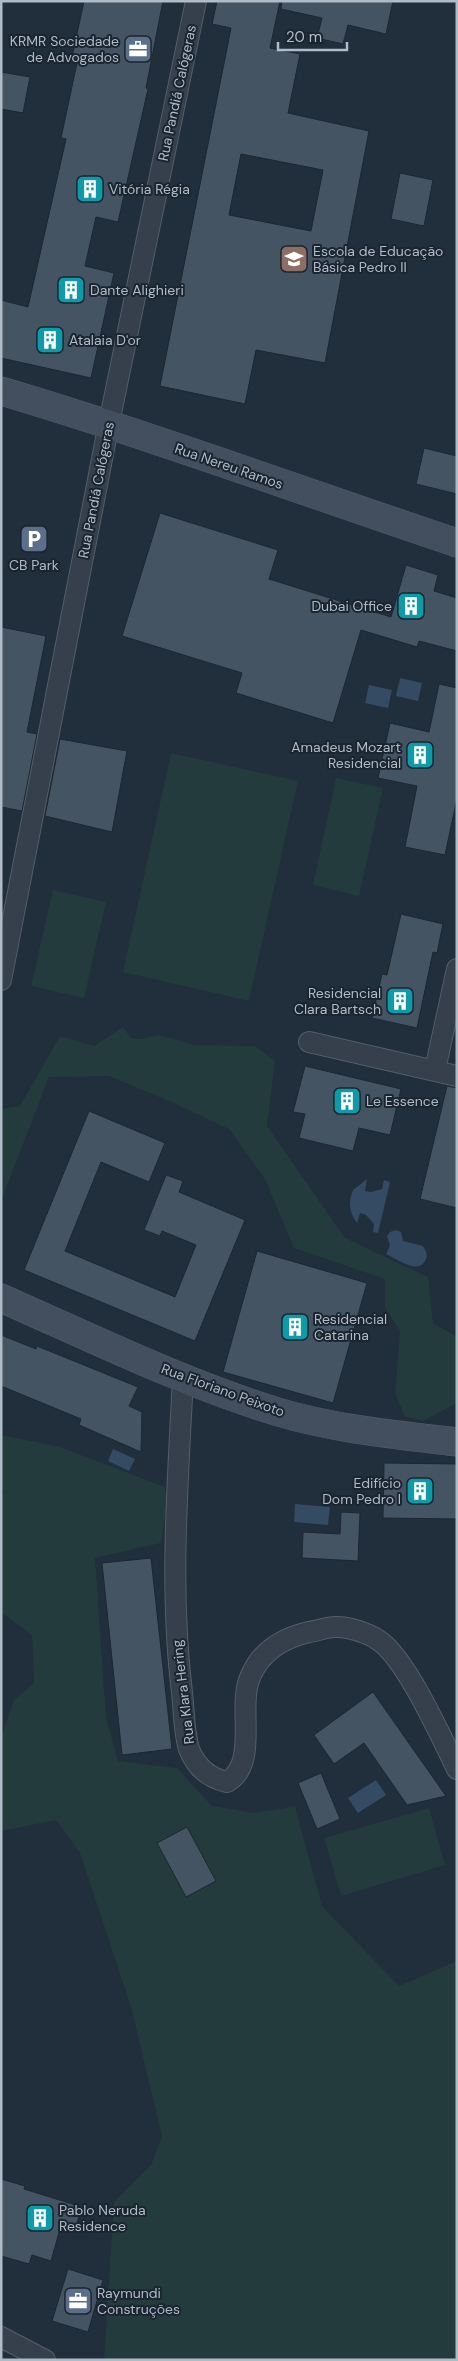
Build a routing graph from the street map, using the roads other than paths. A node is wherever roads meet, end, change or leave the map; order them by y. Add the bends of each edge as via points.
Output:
1 (196, 1) edge
2 (1, 391) edge
3 (109, 423) junction
4 (457, 543) edge
5 (457, 969) edge
6 (1, 980) edge
7 (310, 1042) dead end
8 (434, 1070) junction
9 (457, 1076) edge
10 (1, 1298) edge
11 (183, 1377) junction
12 (457, 1442) edge
13 (457, 1769) edge
14 (1, 2337) edge
15 (45, 2360) edge

1 - 3 street, Rua Pandiá Calógeras
2 - 3 main road, Rua Nereu Ramos
3 - 4 main road, Rua Nereu Ramos
3 - 6 street, Rua Pandiá Calógeras
5 - 8 street
7 - 8 street
8 - 9 street
10 - 11 main road, Rua Floriano Peixoto
11 - 12 main road, Rua Floriano Peixoto via 278,1412 336,1425
11 - 13 street, Rua Klara Hering via 175,1561 177,1647 189,1749 202,1770 214,1779 227,1782 243,1765 246,1697 250,1676 263,1655 288,1636 336,1626 379,1640 401,1664
14 - 15 street

